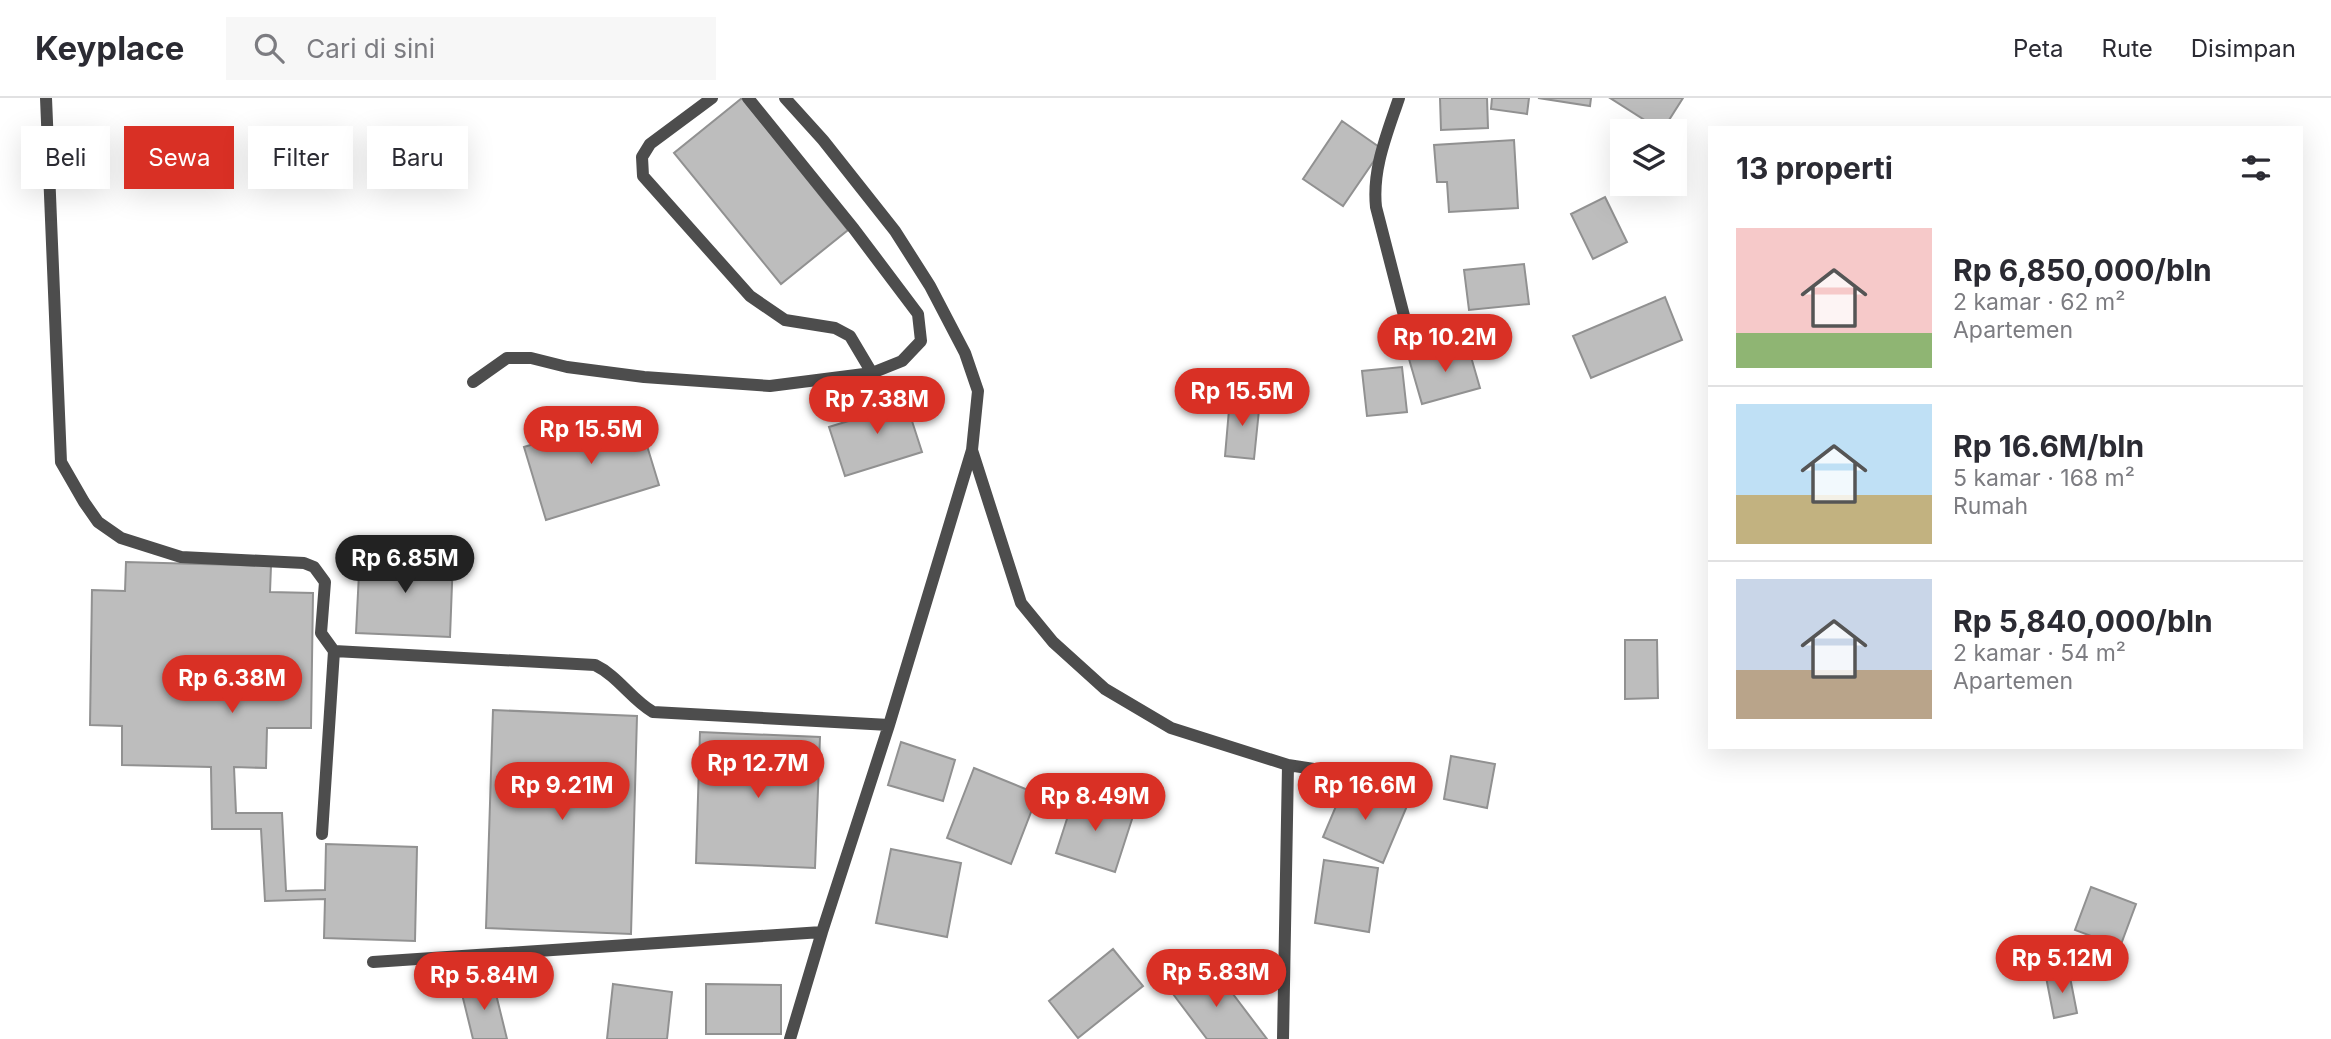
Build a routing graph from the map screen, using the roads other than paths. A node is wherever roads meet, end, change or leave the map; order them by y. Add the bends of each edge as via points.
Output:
1 (46, 98) edge
2 (712, 98) edge
3 (748, 98) edge
4 (785, 98) edge
5 (1399, 98) edge
6 (1410, 339) dead end
7 (872, 373) junction
8 (473, 382) dead end
9 (972, 450) junction
10 (334, 651) junction
11 (890, 725) junction
12 (1288, 765) junction
13 (1412, 784) dead end
14 (322, 834) dead end
15 (822, 932) junction
16 (373, 962) dead end
17 (790, 1039) edge
18 (1283, 1039) edge

1 - 10 street via 61,462 98,522 121,538 181,557 314,567 325,582 321,633
2 - 7 street via 650,145 642,157 643,176 750,296 785,320 835,328 850,336
3 - 7 street via 918,314 921,341 916,348 902,361
4 - 9 street via 895,231 930,286 965,354 978,391
5 - 6 street via 1374,188
7 - 8 street via 770,386 643,377 507,358
9 - 11 street
9 - 12 street via 1021,603 1053,642 1105,689 1171,728
10 - 11 street via 595,665 653,712
10 - 14 street
11 - 15 street
12 - 13 street
12 - 18 street
15 - 16 street
15 - 17 street

